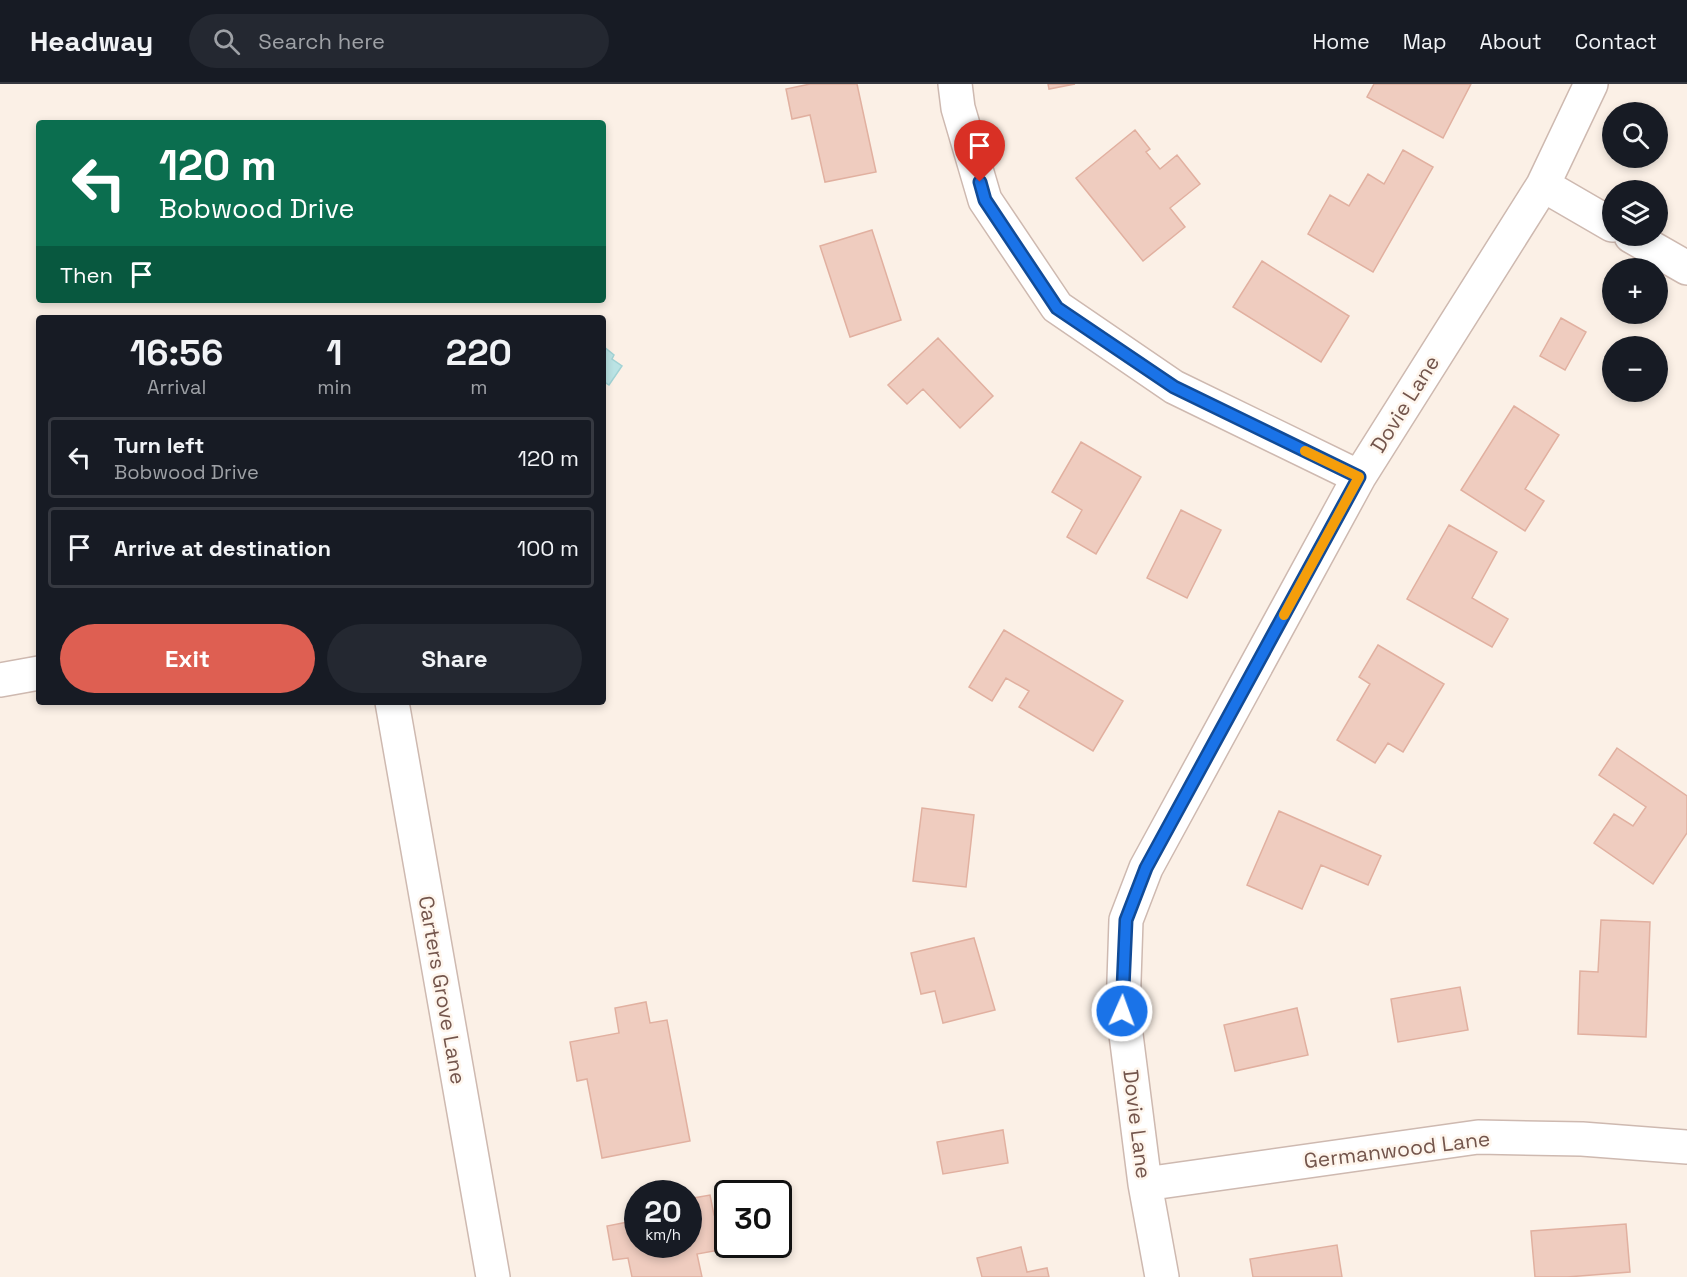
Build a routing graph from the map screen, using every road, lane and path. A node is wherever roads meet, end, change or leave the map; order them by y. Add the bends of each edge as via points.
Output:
1 (955, 84) edge
2 (1591, 84) edge
3 (1543, 185) junction
4 (1602, 219) edge
5 (1648, 246) edge
6 (1687, 268) edge
7 (1359, 477) junction
8 (36, 674) edge
9 (0, 680) edge
10 (393, 705) edge
11 (1687, 1147) edge
12 (1145, 1185) junction
13 (494, 1277) edge
14 (1161, 1277) edge

1 - 7 street via 958,108 985,200 1057,308 1174,387
2 - 3 street, Dovie Lane
3 - 4 street
3 - 7 street, Dovie Lane
5 - 6 street
7 - 12 street, Dovie Lane via 1146,868 1126,920 1122,1011
8 - 9 street
10 - 13 street, Carters Grove Lane
11 - 12 street, Germanwood Lane via 1478,1137
12 - 14 street, Dovie Lane

